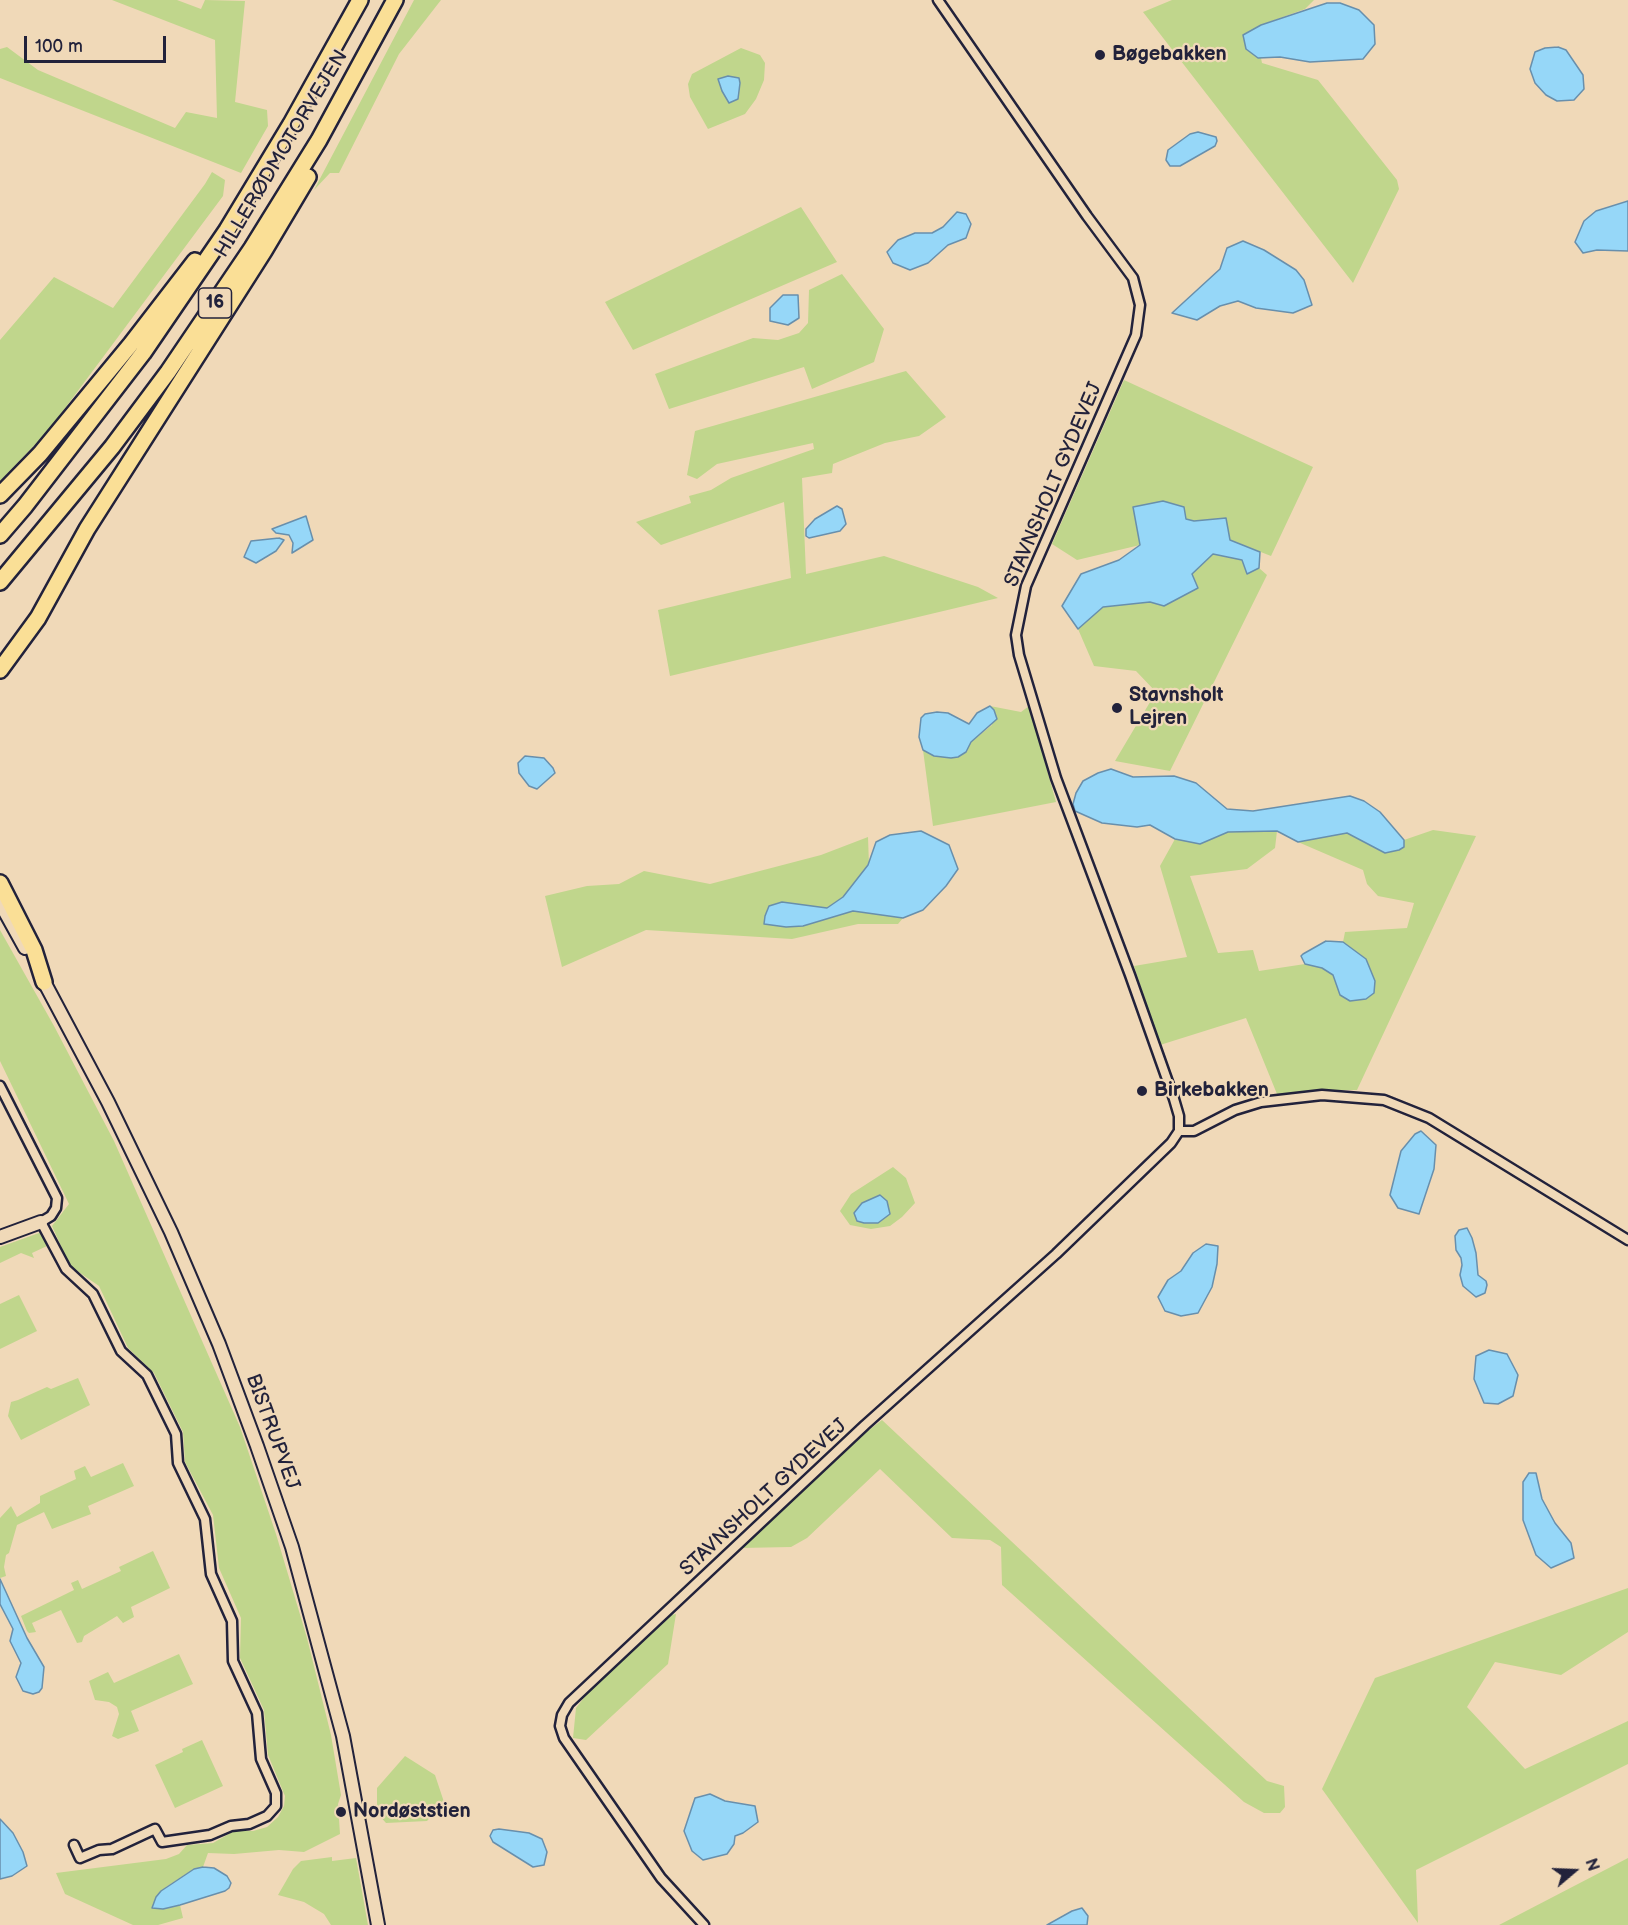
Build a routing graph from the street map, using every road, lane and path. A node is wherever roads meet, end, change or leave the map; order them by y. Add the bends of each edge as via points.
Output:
1 (360, 0) edge
2 (395, 0) edge
3 (938, 0) edge
4 (319, 140) junction
5 (227, 230) junction
6 (0, 495) edge
7 (0, 535) edge
8 (0, 582) edge
9 (0, 670) edge
10 (0, 883) edge
11 (0, 903) edge
12 (0, 916) edge
13 (44, 982) junction
14 (0, 1086) edge
15 (1179, 1131) junction
16 (41, 1222) junction
17 (0, 1237) edge
18 (1628, 1240) edge
19 (74, 1845) dead end
20 (378, 1925) edge
21 (704, 1925) edge

1 - 5 highway, HILLERØDMOTORVEJEN / 16
2 - 4 highway, HILLERØDMOTORVEJEN / 16
3 - 15 street, STAVNSHOLT GYDEVEJ via 1133,278 1140,305 1136,334 1026,586 1016,635 1056,778 1166,1078 1179,1116
4 - 8 highway, HILLERØDMOTORVEJEN / 16 via 168,372 105,456
4 - 9 highway via 311,172 264,252 93,519 38,618
5 - 6 highway via 195,261 40,454
5 - 7 highway, HILLERØDMOTORVEJEN / 16 via 144,353
10 - 13 highway via 34,950
11 - 13 main road, BISTRUPVEJ
12 - 13 main road, BISTRUPVEJ
13 - 20 main road, BISTRUPVEJ via 81,1048 171,1232 257,1446 292,1547 343,1736
14 - 16 street via 57,1198 51,1216
15 - 18 street via 1194,1131 1261,1102 1322,1095 1384,1100 1429,1118
15 - 21 street, STAVNSHOLT GYDEVEJ via 1056,1254 865,1425 569,1703 560,1726 564,1738 661,1878
16 - 17 main road
16 - 19 street via 66,1269 93,1294 121,1351 147,1375 176,1434 178,1463 205,1519 211,1574 232,1621 233,1661 257,1713 261,1759 276,1793 276,1806 267,1816 210,1835 162,1842 155,1829 112,1849 80,1858

